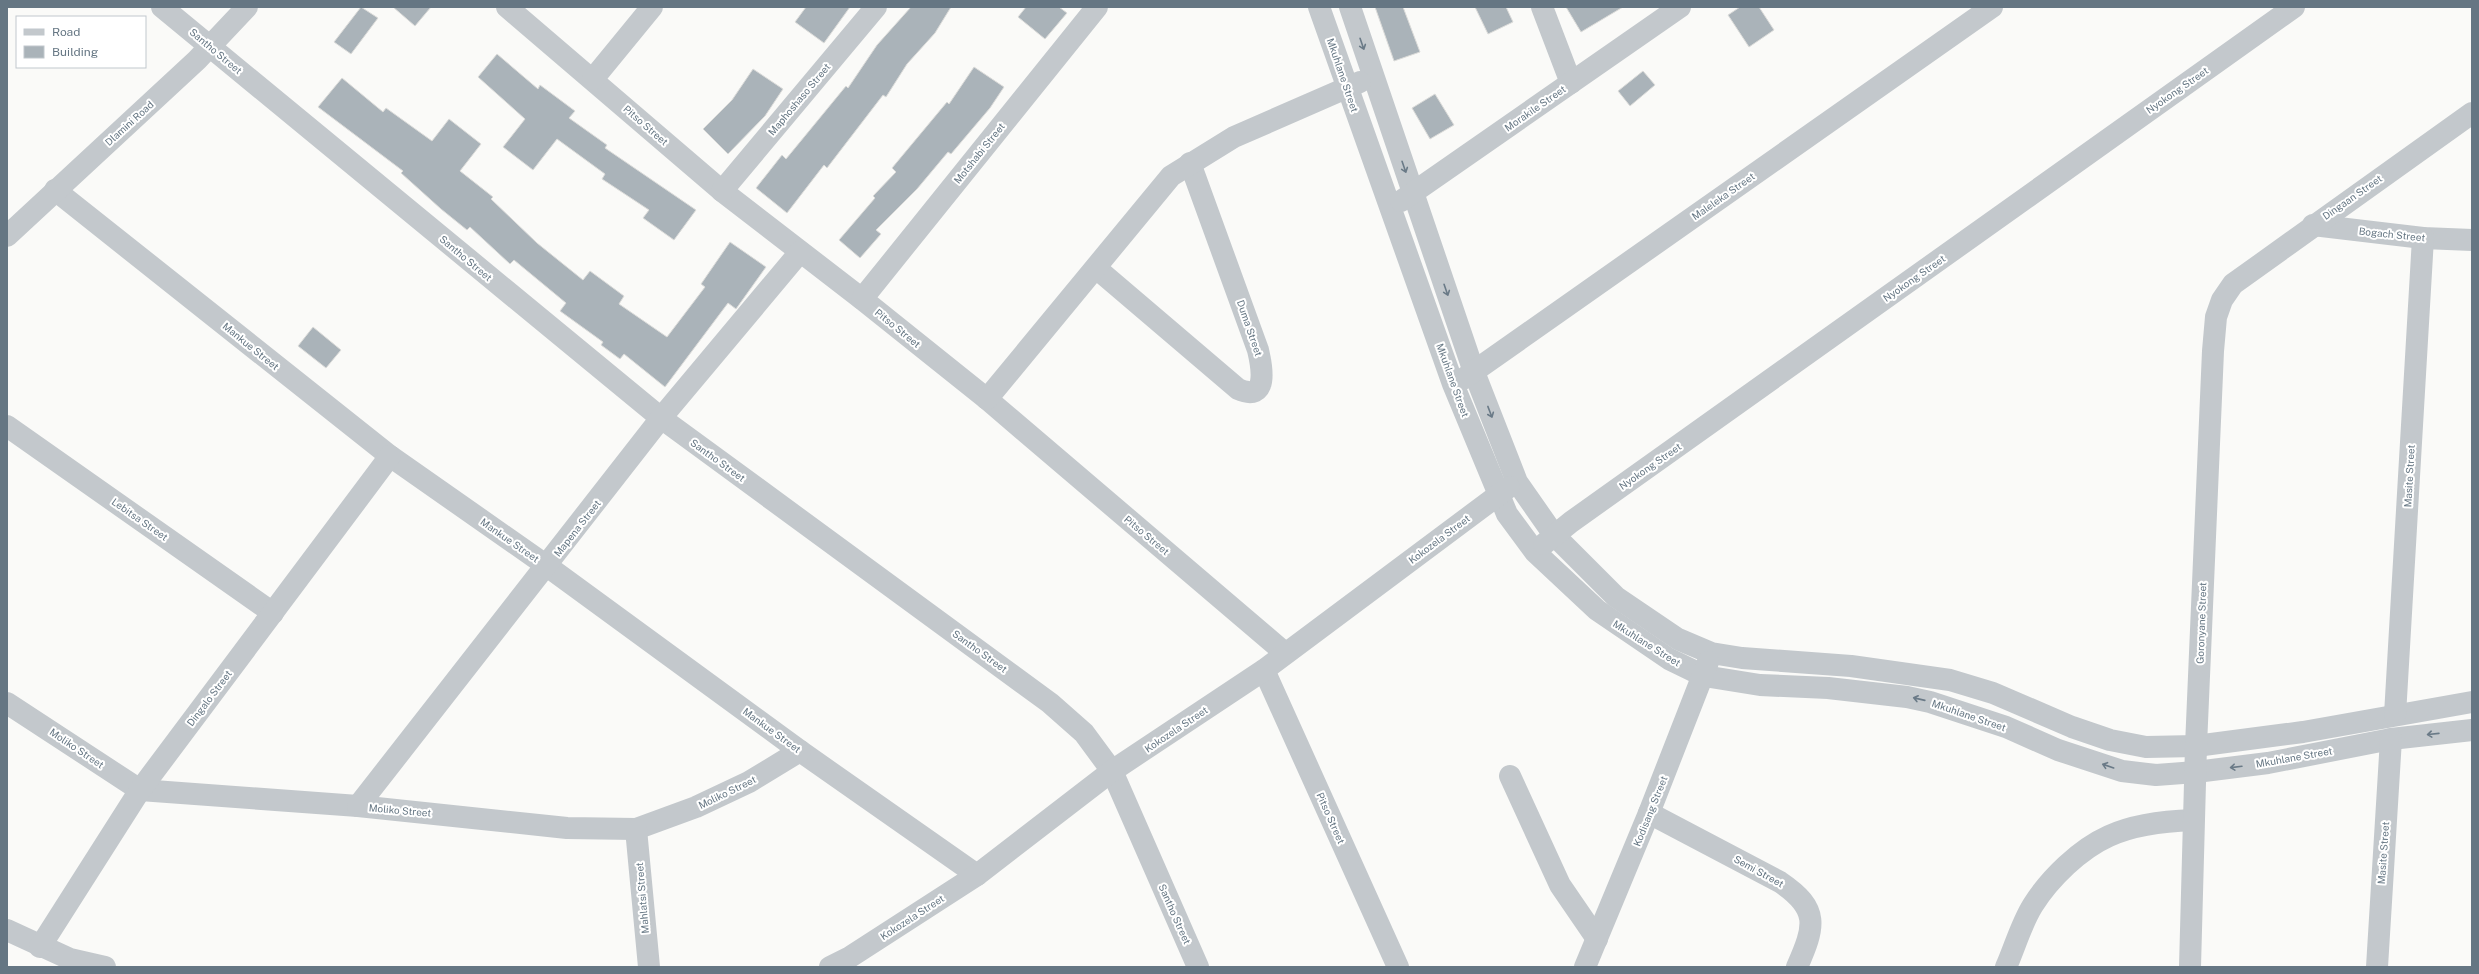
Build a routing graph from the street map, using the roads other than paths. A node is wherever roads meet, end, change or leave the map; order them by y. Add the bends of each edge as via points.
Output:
1 (162, 7) edge
2 (247, 7) edge
3 (508, 7) edge
4 (652, 7) edge
5 (876, 7) edge
6 (1097, 7) edge
7 (1319, 7) edge
8 (1350, 7) edge
9 (1542, 7) edge
10 (1680, 7) edge
11 (1992, 7) edge
12 (2294, 7) edge
13 (211, 47) junction
14 (1373, 77) junction
15 (593, 79) junction
16 (1571, 83) junction
17 (1346, 87) junction
18 (2472, 113) edge
19 (1190, 163) junction
20 (55, 190) junction
21 (722, 191) junction
22 (1412, 193) junction
23 (1390, 208) junction
24 (2313, 225) junction
25 (7, 236) edge
26 (2423, 238) junction
27 (2472, 240) edge
28 (800, 252) junction
29 (1096, 268) junction
30 (2233, 284) joint
31 (862, 299) junction
32 (1474, 372) junction
33 (1453, 384) junction
34 (987, 400) junction
35 (661, 418) junction
36 (7, 426) edge
37 (390, 456) junction
38 (1517, 482) junction
39 (1499, 495) junction
40 (1554, 535) junction
41 (1535, 552) junction
42 (547, 566) junction
43 (273, 613) junction
44 (1285, 653) junction
45 (1711, 653) junction
46 (1264, 670) junction
47 (1704, 676) junction
48 (2472, 702) edge
49 (7, 703) edge
50 (2395, 715) junction
51 (2472, 730) edge
52 (2391, 739) junction
53 (2196, 746) junction
54 (800, 751) junction
55 (1112, 771) junction
56 (2196, 772) junction
57 (1510, 776) dead end
58 (140, 790) junction
59 (358, 806) junction
60 (1649, 813) junction
61 (2193, 820) junction
62 (636, 829) junction
63 (977, 874) junction
64 (7, 930) edge
65 (1597, 939) junction
66 (40, 947) junction
67 (105, 967) edge
68 (649, 967) edge
69 (830, 967) edge
70 (1198, 967) edge
71 (1398, 967) edge
72 (1585, 967) edge
73 (1797, 967) edge
74 (2006, 967) edge
75 (2190, 967) edge
76 (2377, 967) edge

1 - 13 street, Santho Street
2 - 13 street, Dlamini Road
3 - 15 street, Pitso Street
4 - 15 street
5 - 21 street, Maphoshaso Street
6 - 31 street, Motshabi Street
7 - 17 street, Mkuhlane Street
8 -> 14 street, Mkuhlane Street
9 - 16 street
10 - 16 street, Morakile Street
11 - 32 street, Maleleka Street
12 - 40 street, Nyokong Street
13 - 20 street, Dlamini Road
13 - 35 street, Santho Street
14 - 17 street
14 -> 22 street, Mkuhlane Street
15 - 21 street, Pitso Street
16 - 22 street, Morakile Street
17 - 19 street via 1234,137
17 - 23 street, Mkuhlane Street
18 - 24 street, Dingaan Street
19 - 29 street via 1171,176 1159,189
19 - 29 street, Duma Street via 1258,350 1263,370 1261,385 1255,391 1247,393 1238,389
20 - 25 street, Dlamini Road
20 - 37 street, Mankue Street
21 - 28 street, Pitso Street
22 - 23 street, Morakile Street
22 -> 32 street, Mkuhlane Street
23 - 33 street, Mkuhlane Street
24 - 26 street, Bogach Street
24 - 30 street, Dingaan Street
26 - 27 street, Bogach Street
26 - 50 street, Masite Street
28 - 31 street, Pitso Street
28 - 35 street, Mapena Street
29 - 34 street
30 - 53 street, Goronyane Street via 2216,318 2213,351
31 - 34 street, Pitso Street
32 - 33 street, Maleleka Street
32 -> 38 street, Mkuhlane Street
33 - 39 street, Mkuhlane Street
34 - 44 street, Pitso Street
35 - 42 street, Mapena Street
35 - 55 street, Santho Street via 1050,703 1084,733
36 - 43 street, Lebitsa Street
37 - 42 street, Mankue Street
37 - 43 street, Dingalo Street
38 - 39 street, Kokozela Street
38 - 40 street, Mkuhlane Street
39 - 41 street, Mkuhlane Street via 1507,514
39 - 44 street, Kokozela Street
40 - 41 street, Nyokong Street
40 - 45 street, Mkuhlane Street via 1616,597 1678,639
41 - 47 street, Mkuhlane Street via 1597,610 1669,659
42 - 54 street, Mankue Street
42 - 59 street, Mapena Street
43 - 58 street, Dingalo Street
44 - 46 street, Kokozela Street
45 - 47 street, Kodisang Street
45 - 53 street, Mkuhlane Street via 1906,672 1950,680 1993,693 2072,727 2110,740 2146,747
46 - 55 street, Kokozela Street
46 - 71 street, Pitso Street
56 -> 47 street, Mkuhlane Street via 2156,775 2122,771 2058,750 1967,713 1907,696 1828,688 1760,685
47 - 60 street, Kodisang Street
48 - 50 street, Mkuhlane Street
49 - 58 street, Moliko Street
50 - 53 street, Mkuhlane Street via 2303,732
51 -> 52 street, Mkuhlane Street
52 -> 56 street, Mkuhlane Street via 2268,763
52 - 76 street, Masite Street
53 - 56 street, Goronyane Street
54 - 62 street, Moliko Street via 748,782 703,804
54 - 63 street, Mankue Street
55 - 63 street, Kokozela Street
55 - 70 street, Santho Street
56 - 61 street, Goronyane Street
57 - 65 street via 1560,885
58 - 59 street, Moliko Street
58 - 66 street, Dingalo Street
59 - 62 street, Moliko Street via 567,828
60 - 65 street, Kodisang Street
60 - 73 street, Semi Street via 1795,892 1807,905 1811,923 1807,944
61 - 74 street via 2139,826 2109,836 2080,855 2054,877 2032,906
61 - 75 street, Goronyane Street
62 - 68 street, Mahlatsi Street
63 - 69 street, Kokozela Street via 850,957
64 - 66 street
65 - 72 street, Kodisang Street
66 - 67 street via 70,960

